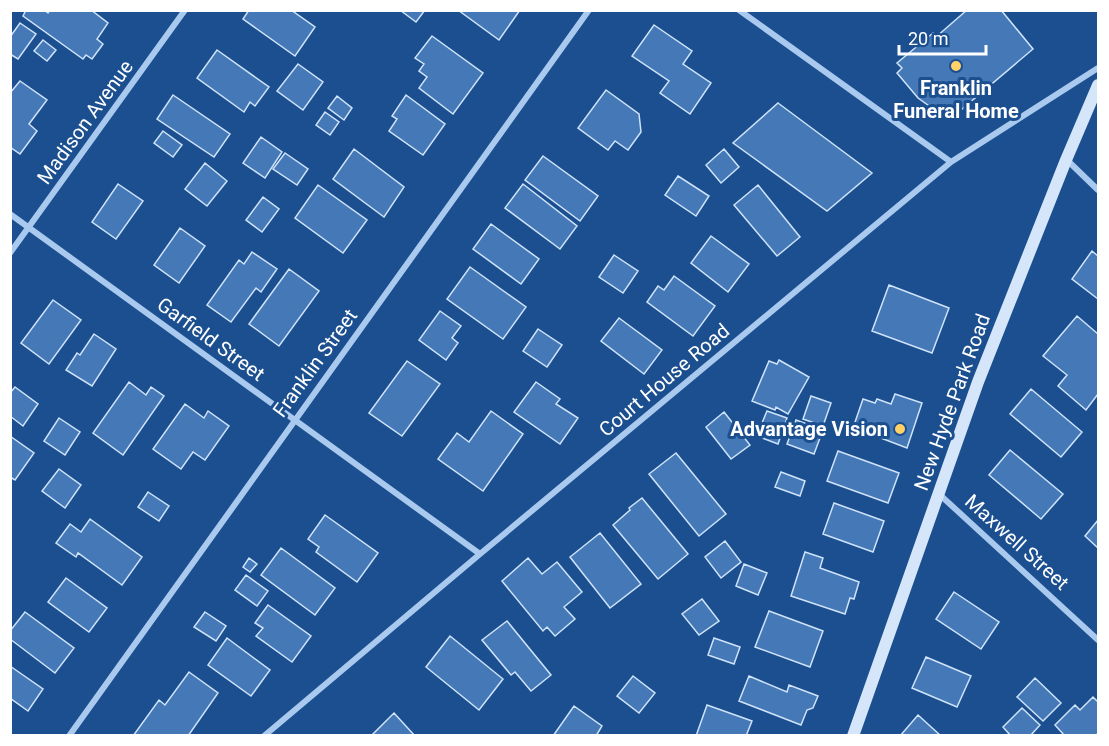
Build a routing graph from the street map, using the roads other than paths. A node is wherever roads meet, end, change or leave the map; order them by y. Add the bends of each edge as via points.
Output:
1 (185, 10) edge
2 (589, 10) edge
3 (739, 10) edge
4 (1098, 68) edge
5 (1098, 85) edge
6 (1066, 160) junction
7 (951, 162) junction
8 (1098, 190) edge
9 (10, 214) edge
10 (29, 228) junction
11 (10, 253) edge
12 (295, 420) junction
13 (939, 494) junction
14 (480, 554) junction
15 (1098, 640) edge
16 (69, 735) edge
17 (264, 735) edge
18 (853, 735) edge

1 - 10 street, Madison Avenue
2 - 12 street, Franklin Street
3 - 7 street
4 - 7 street, Court House Road
5 - 6 main road, New Hyde Park Road
6 - 8 street
6 - 13 main road, New Hyde Park Road via 978,382
7 - 14 street, Court House Road
9 - 10 street, Garfield Street
10 - 11 street, Madison Avenue
10 - 12 street, Garfield Street
12 - 14 street, Garfield Street
12 - 16 street, Franklin Street
13 - 15 street, Maxwell Street
13 - 18 main road, New Hyde Park Road
14 - 17 street, Court House Road

